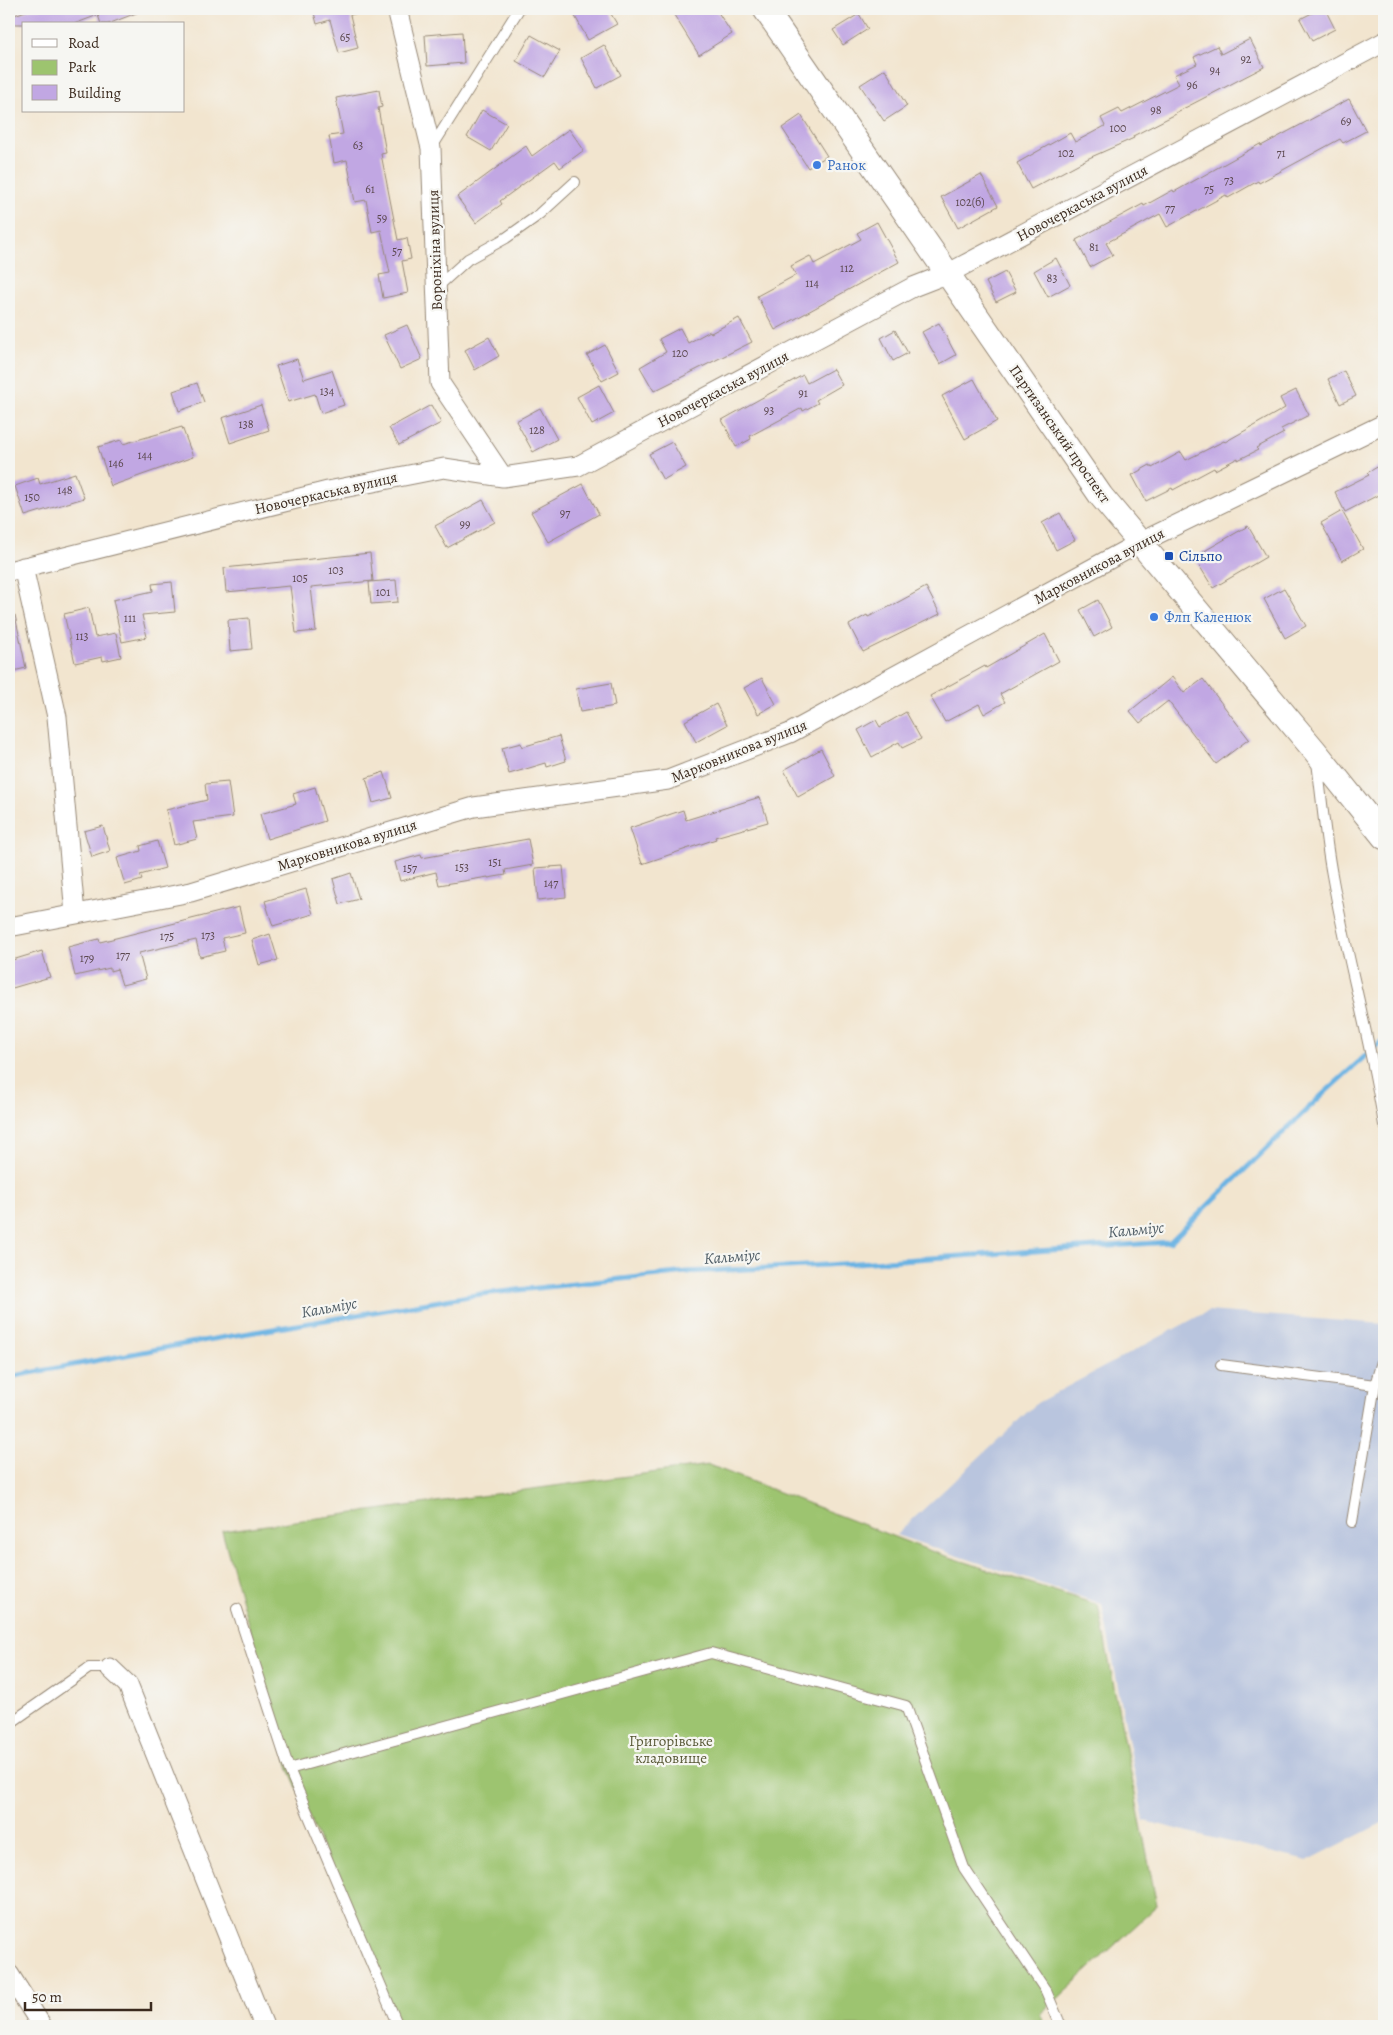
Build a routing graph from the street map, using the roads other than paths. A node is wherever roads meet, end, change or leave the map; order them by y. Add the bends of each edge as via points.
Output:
1 (397, 9) edge
2 (519, 9) edge
3 (766, 9) edge
4 (1384, 42) edge
5 (431, 148) junction
6 (575, 182) dead end
7 (950, 274) junction
8 (436, 288) junction
9 (1384, 424) edge
10 (503, 477) junction
11 (1139, 543) junction
12 (16, 569) edge
13 (1316, 751) junction
14 (1384, 837) edge
15 (75, 914) junction
16 (9, 926) edge
17 (1384, 1125) edge
18 (1384, 1355) edge
19 (1221, 1365) dead end
20 (1375, 1385) junction
21 (1352, 1522) dead end
22 (236, 1609) dead end
23 (110, 1668) joint
24 (9, 1724) edge
25 (289, 1769) junction
26 (9, 1974) edge
27 (42, 2026) edge
28 (264, 2026) edge
29 (398, 2026) edge
30 (1061, 2026) edge

1 - 5 street, Вороніхіна вулиця
2 - 5 lane
3 - 7 street, Партизанський проспект
4 - 7 street, Новочеркаська вулиця
5 - 8 street, Вороніхіна вулиця
6 - 8 lane via 540,214 468,259
7 - 10 street, Новочеркаська вулиця via 913,287 578,466
7 - 11 street, Партизанський проспект via 1101,496
8 - 10 street, Вороніхіна вулиця via 440,383
9 - 11 street, Марковникова вулиця
10 - 12 street, Новочеркаська вулиця via 444,468 328,491
11 - 13 street, Партизанський проспект
11 - 15 street, Марковникова вулиця via 790,733 668,780 474,808 191,892
12 - 15 street via 57,717
13 - 14 street, Партизанський проспект
13 - 17 lane via 1332,874
15 - 16 street, Марковникова вулиця
18 - 20 lane
19 - 20 lane
20 - 21 lane
22 - 25 lane
23 - 24 lane via 89,1668
23 - 28 street via 128,1685
25 - 29 lane
25 - 30 lane via 711,1653 906,1706 964,1868 1046,1991
26 - 27 street

